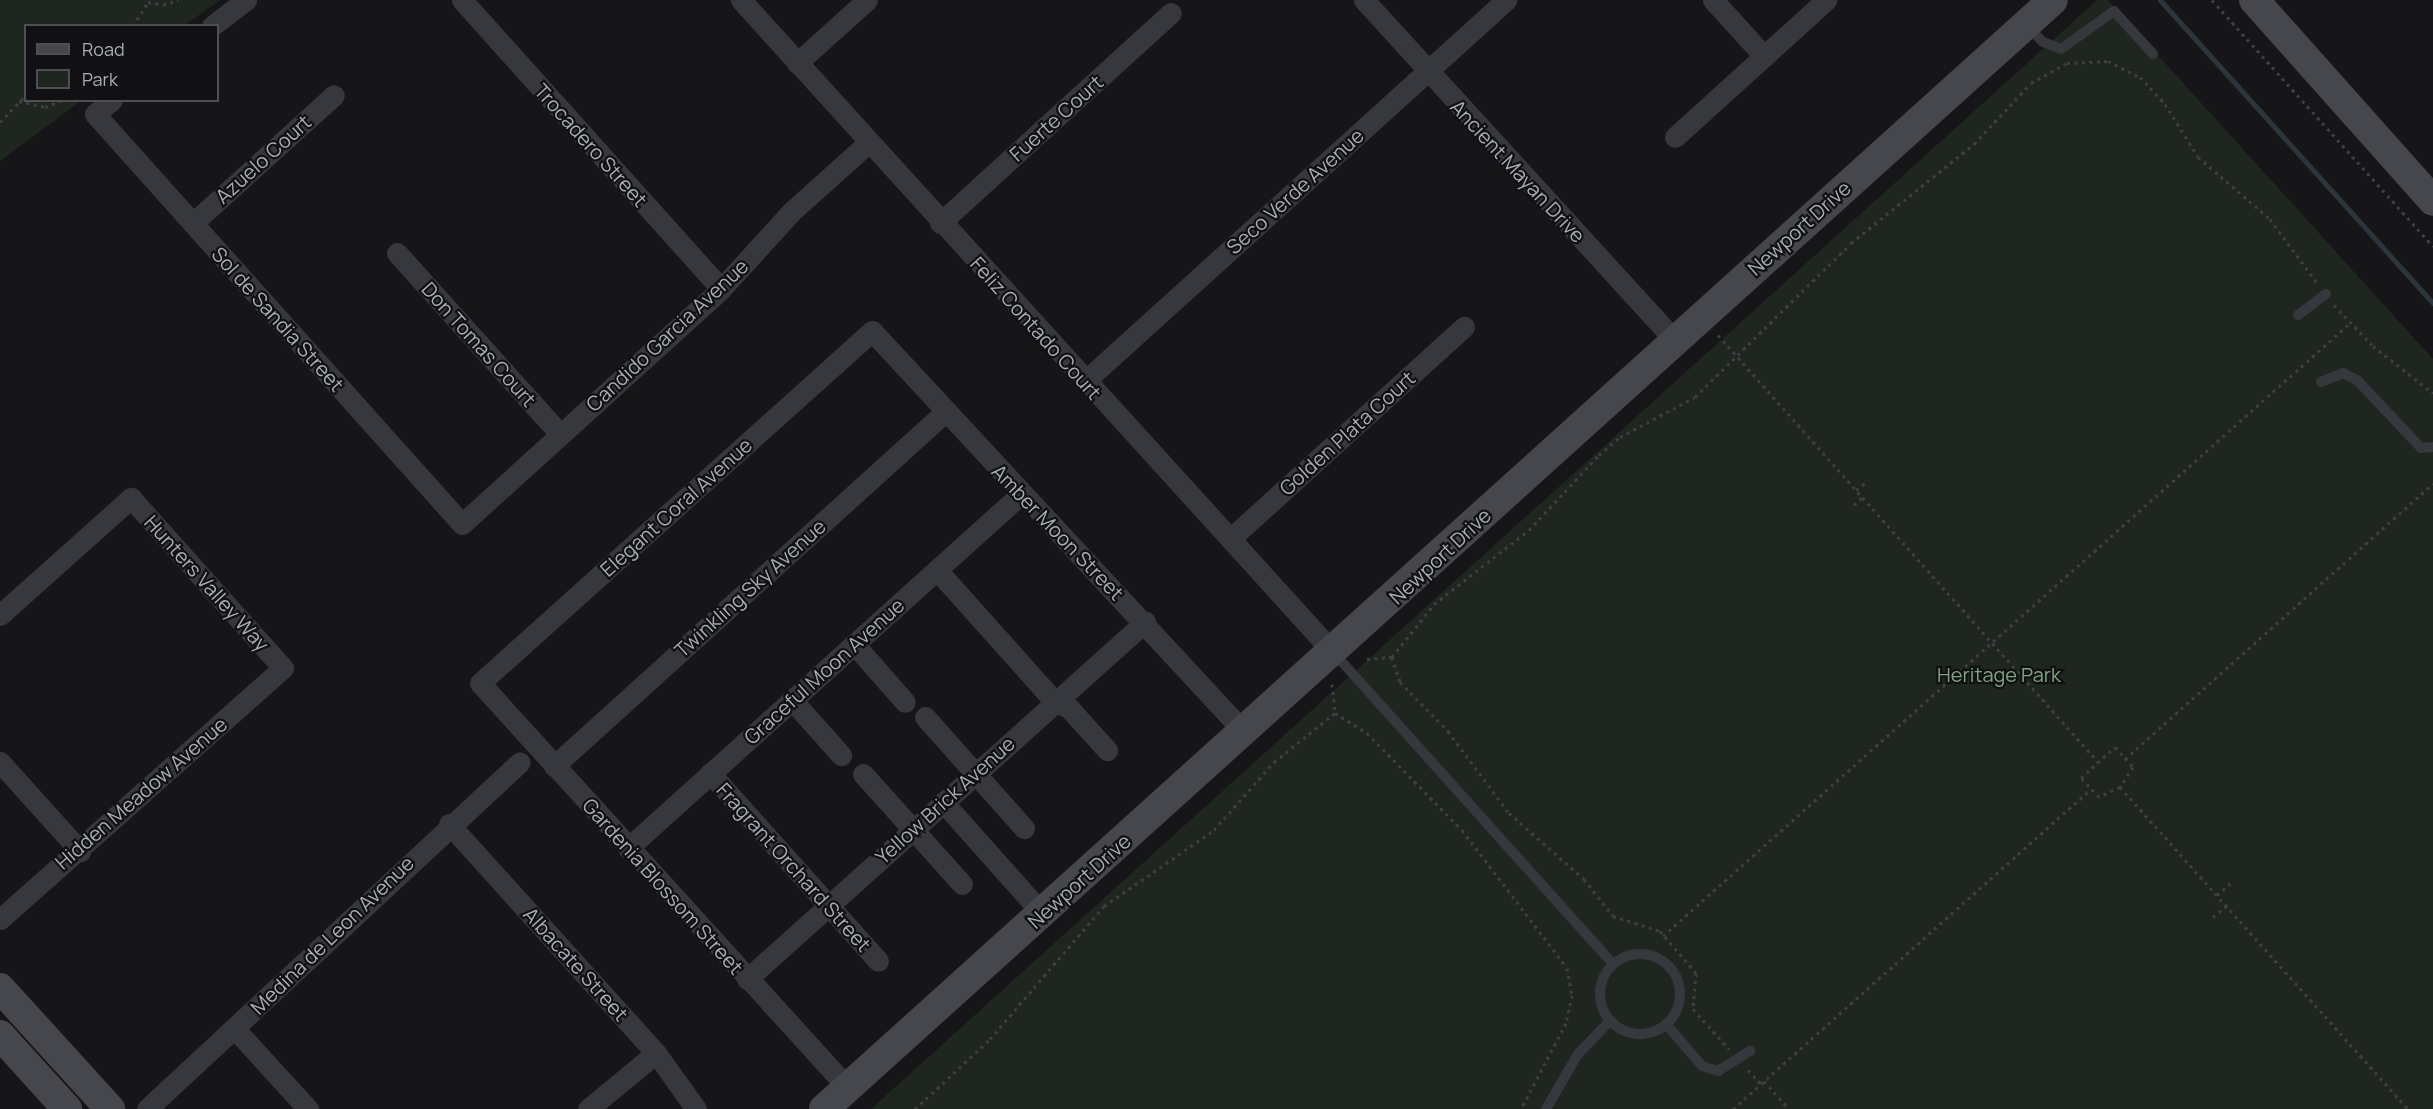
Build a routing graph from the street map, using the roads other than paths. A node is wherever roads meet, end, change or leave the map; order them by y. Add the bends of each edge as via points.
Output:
1 (246, 0) edge
2 (462, 0) edge
3 (741, 0) edge
4 (867, 0) edge
5 (1364, 0) edge
6 (1506, 0) edge
7 (1713, 0) edge
8 (1826, 0) edge
9 (2053, 0) edge
10 (2254, 0) edge
11 (1171, 13) dead end
12 (215, 24) edge
13 (2025, 25) junction
14 (2153, 54) dead end
15 (1764, 56) junction
16 (797, 63) junction
17 (1426, 72) junction
18 (334, 95) dead end
19 (110, 102) edge
20 (1675, 137) dead end
21 (868, 142) junction
22 (2433, 201) edge
23 (193, 223) junction
24 (940, 223) junction
25 (397, 253) dead end
26 (721, 289) junction
27 (2326, 294) road end
28 (2298, 315) dead end
29 (1464, 327) dead end
30 (872, 331) joint
31 (1674, 340) junction
32 (1085, 381) junction
33 (2321, 382) dead end
34 (946, 411) junction
35 (560, 434) junction
36 (2433, 447) edge
37 (1021, 494) junction
38 (462, 524) joint
39 (1230, 539) junction
40 (937, 570) junction
41 (0, 615) edge
42 (1145, 622) junction
43 (854, 644) junction
44 (1326, 660) junction
45 (283, 668) joint
46 (480, 683) joint
47 (792, 700) junction
48 (1054, 701) junction
49 (905, 702) dead end
50 (925, 717) dead end
51 (1245, 733) junction
52 (1107, 750) dead end
53 (842, 755) dead end
54 (0, 762) edge
55 (520, 762) dead end
56 (554, 766) junction
57 (710, 773) junction
58 (975, 773) junction
59 (863, 774) dead end
60 (943, 802) junction
61 (449, 824) junction
62 (1024, 828) dead end
63 (913, 830) junction
64 (628, 848) junction
65 (80, 851) junction
66 (962, 884) dead end
67 (829, 905) junction
68 (1042, 913) junction
69 (0, 919) edge
70 (878, 961) dead end
71 (1613, 964) junction
72 (747, 979) junction
73 (0, 988) edge
74 (1611, 1020) junction
75 (1667, 1025) junction
76 (234, 1028) junction
77 (0, 1035) edge
78 (1750, 1051) dead end
79 (656, 1053) junction
80 (848, 1088) junction
81 (67, 1109) edge
82 (110, 1109) edge
83 (147, 1109) edge
84 (308, 1109) edge
85 (588, 1109) edge
86 (696, 1109) edge
87 (824, 1109) edge
88 (1546, 1109) edge

1 - 12 street
2 - 26 street, Trocadero Street
3 - 16 street, Feliz Contado Court
4 - 16 street
5 - 17 street, Ancient Mayan Drive
6 - 17 street, Seco Verde Avenue
7 - 15 street
8 - 15 street
9 - 13 street, Newport Drive
10 - 22 street
11 - 24 street, Fuerte Court
13 - 14 lane via 2043,42 2061,49 2114,11
13 - 31 street, Newport Drive
15 - 20 street
16 - 21 street, Feliz Contado Court
17 - 31 street, Ancient Mayan Drive
17 - 32 street, Seco Verde Avenue
18 - 23 street, Azuelo Court
19 - 23 street, Sol de Sandia Street via 95,114
21 - 24 street, Feliz Contado Court
21 - 26 street, Candido Garcia Avenue via 791,212
23 - 38 street, Sol de Sandia Street
24 - 32 street, Feliz Contado Court
25 - 35 street, Don Tomas Court
26 - 35 street, Candido Garcia Avenue
27 - 28 lane
29 - 39 street, Golden Plata Court
30 - 34 street, Amber Moon Street
30 - 46 street, Elegant Coral Avenue
31 - 44 street, Newport Drive
32 - 39 street, Feliz Contado Court
33 - 36 lane via 2343,373 2357,380 2421,448
34 - 37 street, Amber Moon Street
34 - 56 street, Twinkling Sky Avenue
35 - 38 street, Candido Garcia Avenue
37 - 40 street, Graceful Moon Avenue
37 - 42 street, Amber Moon Street
39 - 44 street, Feliz Contado Court
40 - 43 street, Graceful Moon Avenue
40 - 48 street
41 - 45 street, Hunters Valley Way via 131,498
42 - 48 street, Yellow Brick Avenue
42 - 51 street, Amber Moon Street
43 - 47 street, Graceful Moon Avenue
43 - 49 street
44 - 51 street, Newport Drive
44 - 71 lane
45 - 65 street, Hidden Meadow Avenue
46 - 56 street, Gardenia Blossom Street
47 - 53 street
47 - 57 street, Graceful Moon Avenue
48 - 52 street via 1069,708
48 - 58 street, Yellow Brick Avenue
50 - 58 street
51 - 68 street, Newport Drive
54 - 65 street
55 - 61 street, Medina de Leon Avenue
56 - 64 street, Gardenia Blossom Street
57 - 64 street, Graceful Moon Avenue
57 - 67 street, Fragrant Orchard Street
58 - 60 street, Yellow Brick Avenue
58 - 62 street
59 - 63 street
60 - 63 street, Yellow Brick Avenue
60 - 68 street
61 - 76 street, Medina de Leon Avenue
61 - 79 street, Albacate Street
63 - 66 street
63 - 67 street, Yellow Brick Avenue
64 - 72 street, Gardenia Blossom Street
65 - 69 street, Hidden Meadow Avenue
67 - 70 street, Fragrant Orchard Street
67 - 72 street, Yellow Brick Avenue
68 - 80 street, Newport Drive
71 - 74 lane via 1600,991
71 - 75 lane via 1635,954 1661,959 1681,990
72 - 80 street, Gardenia Blossom Street
73 - 82 street
74 - 75 lane via 1642,1034
74 - 88 lane via 1578,1054
75 - 78 lane via 1702,1066 1718,1071
76 - 83 street, Medina de Leon Avenue
76 - 84 street
77 - 81 street
79 - 85 street
79 - 86 street, Albacate Street
80 - 87 street, Newport Drive

